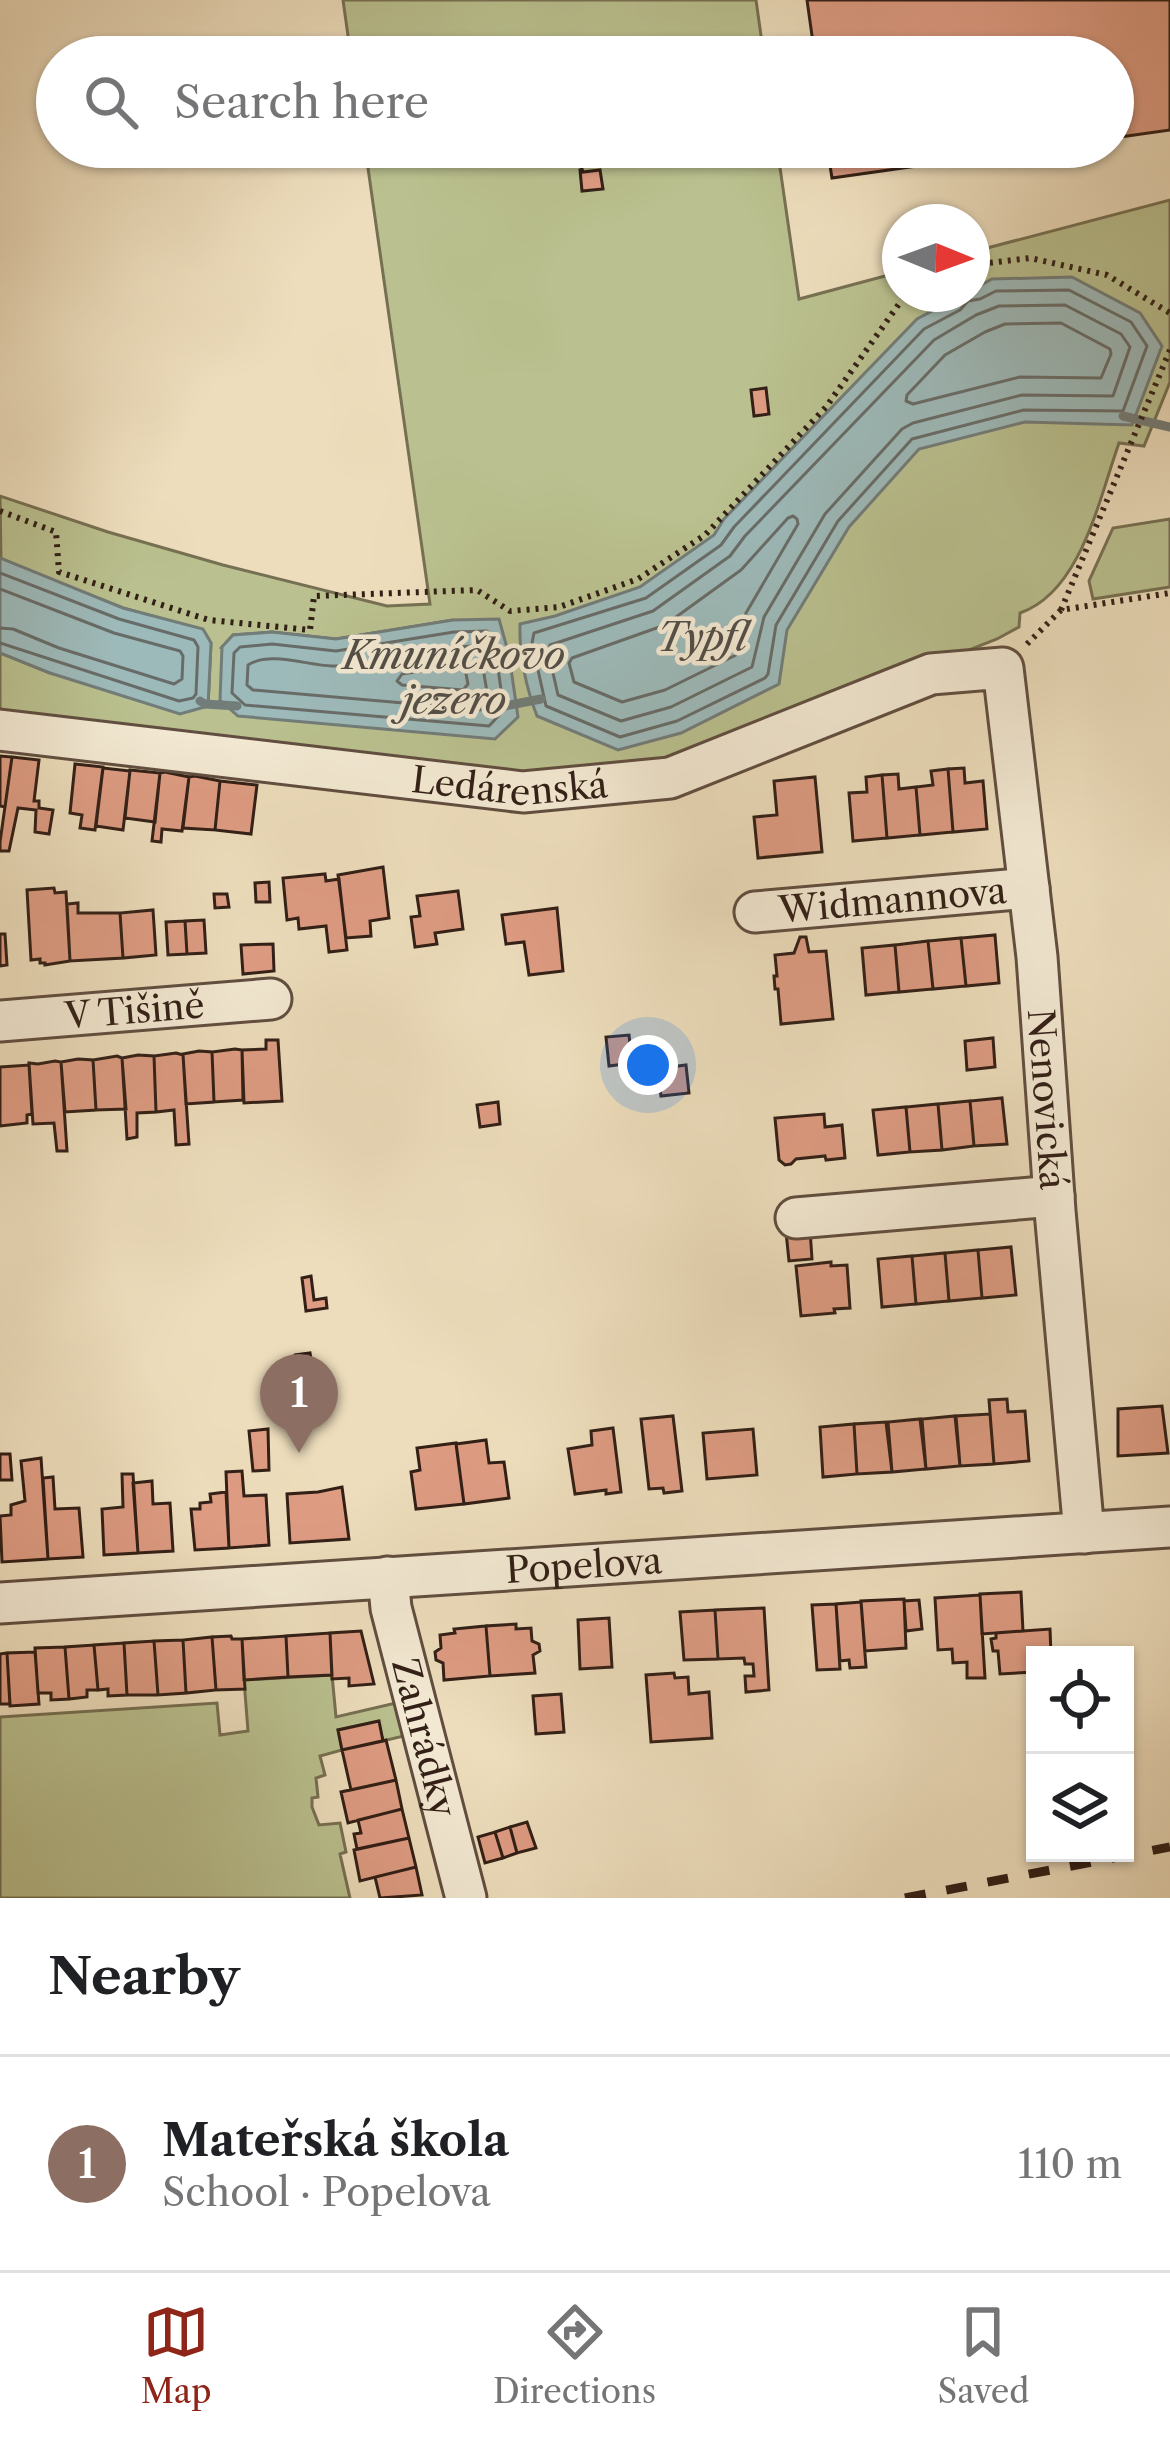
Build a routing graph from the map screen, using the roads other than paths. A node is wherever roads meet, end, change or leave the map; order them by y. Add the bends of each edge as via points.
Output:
1 (1003, 668) joint
2 (0, 730) edge
3 (1030, 888) junction
4 (755, 912) dead end
5 (271, 999) dead end
6 (0, 1021) edge
7 (1054, 1196) junction
8 (796, 1218) dead end
9 (1170, 1527) edge
10 (1084, 1533) junction
11 (388, 1577) junction
12 (0, 1603) edge
13 (466, 1898) edge

1 - 2 street, Ledárenská via 932,674 670,778 524,792
1 - 3 street, Nenovická
3 - 4 street, Widmannova
3 - 7 street, Nenovická
5 - 6 street, V Tišině
7 - 8 street
7 - 10 street, Nenovická
9 - 10 street, Popelova
10 - 11 street, Popelova
11 - 12 street, Popelova
11 - 13 street, Zahrádky

